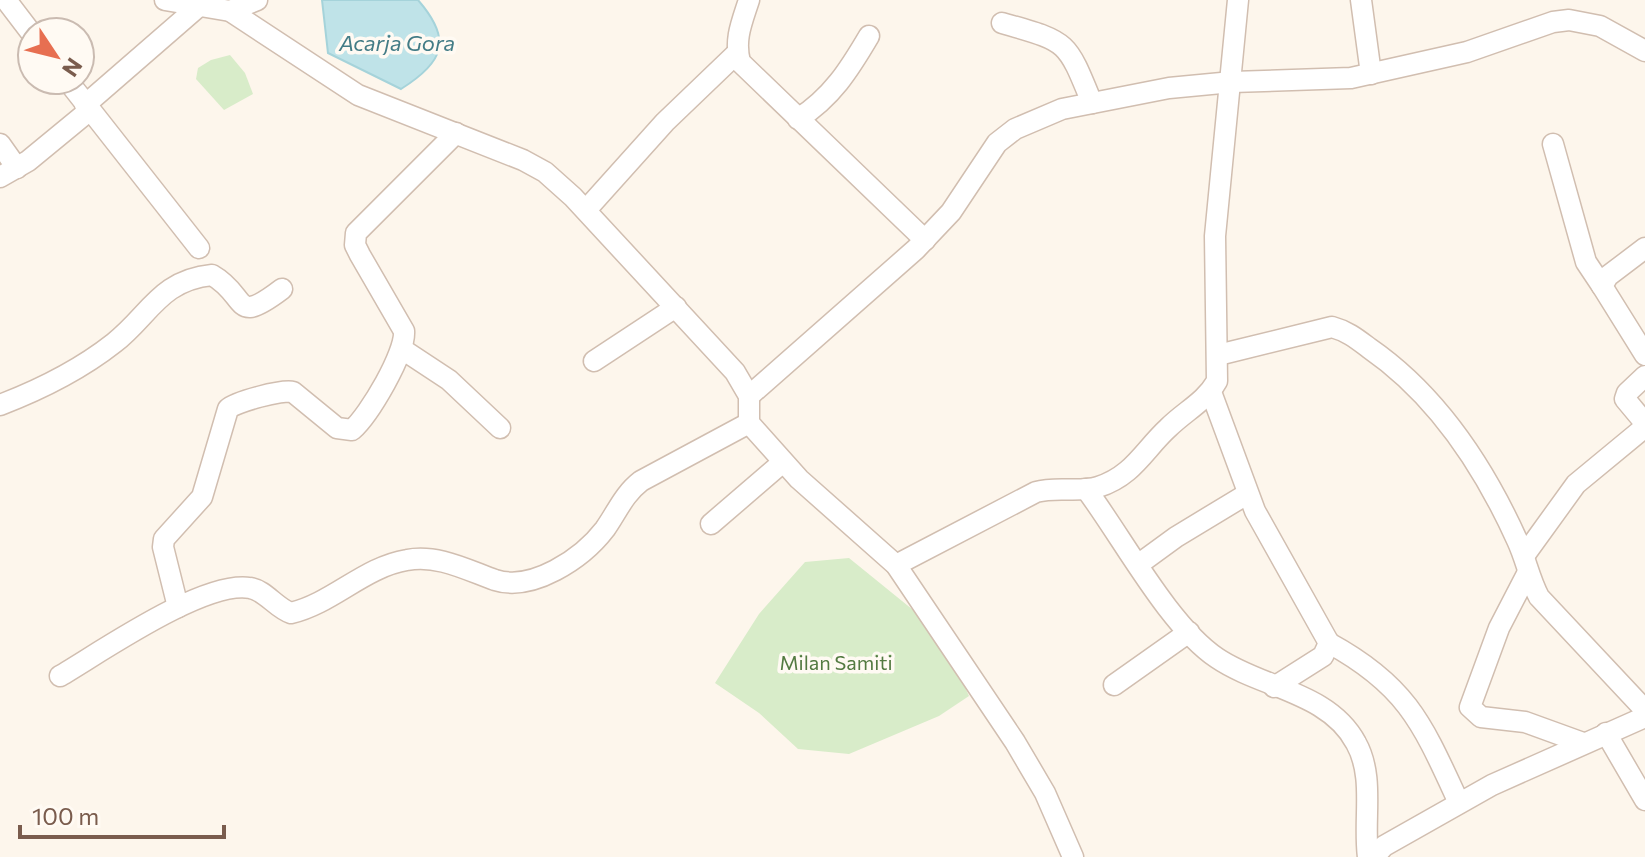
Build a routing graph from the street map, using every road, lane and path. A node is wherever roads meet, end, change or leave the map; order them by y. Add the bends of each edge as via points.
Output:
1 (6, 0) edge
2 (165, 0) edge
3 (256, 0) edge
4 (749, 0) edge
5 (1238, 0) edge
6 (1361, 0) edge
7 (199, 6) junction
8 (230, 11) junction
9 (18, 16) edge
10 (1002, 23) dead end
11 (869, 36) dead end
12 (1645, 51) edge
13 (737, 53) junction
14 (1371, 74) junction
15 (1232, 82) junction
16 (79, 96) edge
17 (1092, 103) junction
18 (88, 107) junction
19 (798, 119) junction
20 (456, 133) junction
21 (0, 144) edge
22 (1553, 144) dead end
23 (9, 172) edge
24 (586, 210) junction
25 (925, 240) junction
26 (199, 248) dead end
27 (1645, 248) edge
28 (1602, 286) junction
29 (282, 289) dead end
30 (676, 307) junction
31 (402, 349) junction
32 (1218, 355) junction
33 (1645, 355) edge
34 (594, 361) dead end
35 (1645, 376) edge
36 (1211, 392) junction
37 (749, 396) junction
38 (0, 405) edge
39 (749, 423) junction
40 (1645, 425) edge
41 (500, 428) dead end
42 (783, 462) junction
43 (1086, 489) junction
44 (1247, 494) junction
45 (711, 524) dead end
46 (1139, 564) junction
47 (1526, 564) junction
48 (896, 565) junction
49 (178, 607) junction
50 (1189, 632) junction
51 (1329, 643) junction
52 (60, 676) dead end
53 (1114, 685) dead end
54 (1274, 687) junction
55 (1645, 710) edge
56 (1645, 717) edge
57 (1606, 733) junction
58 (1583, 743) junction
59 (1645, 800) edge
60 (1459, 803) junction
61 (1073, 857) edge
62 (1371, 857) edge

1 - 9 street
2 - 7 street
3 - 8 street
4 - 13 street
5 - 15 street
6 - 14 street
7 - 8 street
7 - 18 street
8 - 20 street via 358,95
10 - 17 street via 1068,47
11 - 19 street via 835,89
12 - 14 street via 1600,26 1569,20 1467,52
13 - 19 street
13 - 24 street via 665,122
14 - 15 street
15 - 17 street
15 - 32 street via 1215,236
16 - 18 street
17 - 25 street via 1062,109 1015,129 997,143 959,202
18 - 23 street
18 - 26 street
19 - 25 street
20 - 24 street via 545,172
20 - 31 street via 356,233 360,255 404,331
21 - 23 street
22 - 28 street via 1586,262
24 - 30 street
25 - 37 street
27 - 28 street
28 - 33 street
29 - 38 street via 250,308 212,275 161,293 112,345
30 - 34 street
30 - 37 street via 735,372
31 - 41 street via 449,380
31 - 49 street via 352,430 337,428 285,389 228,409 202,497 164,539
32 - 36 street
32 - 47 street via 1317,328 1344,330 1390,362 1431,402 1487,482
35 - 40 street via 1625,399
36 - 43 street via 1166,429 1140,462
36 - 44 street
37 - 39 street
39 - 42 street
39 - 49 street via 641,481 627,492 592,543 521,585 434,559 410,559 383,565 291,613 250,588
40 - 47 street via 1576,484
42 - 45 street
42 - 48 street
43 - 46 street
43 - 48 street via 1036,492
44 - 46 street
44 - 51 street
46 - 50 street
47 - 55 street via 1539,597
47 - 58 street via 1470,707 1481,717 1525,722
48 - 61 street via 1015,742
49 - 52 street
50 - 53 street
50 - 54 street via 1219,659
51 - 54 street via 1323,656
51 - 60 street via 1399,692 1428,735
54 - 62 street via 1323,709 1354,739 1367,779
56 - 57 street
57 - 58 street
57 - 59 street
58 - 60 street
60 - 62 street

